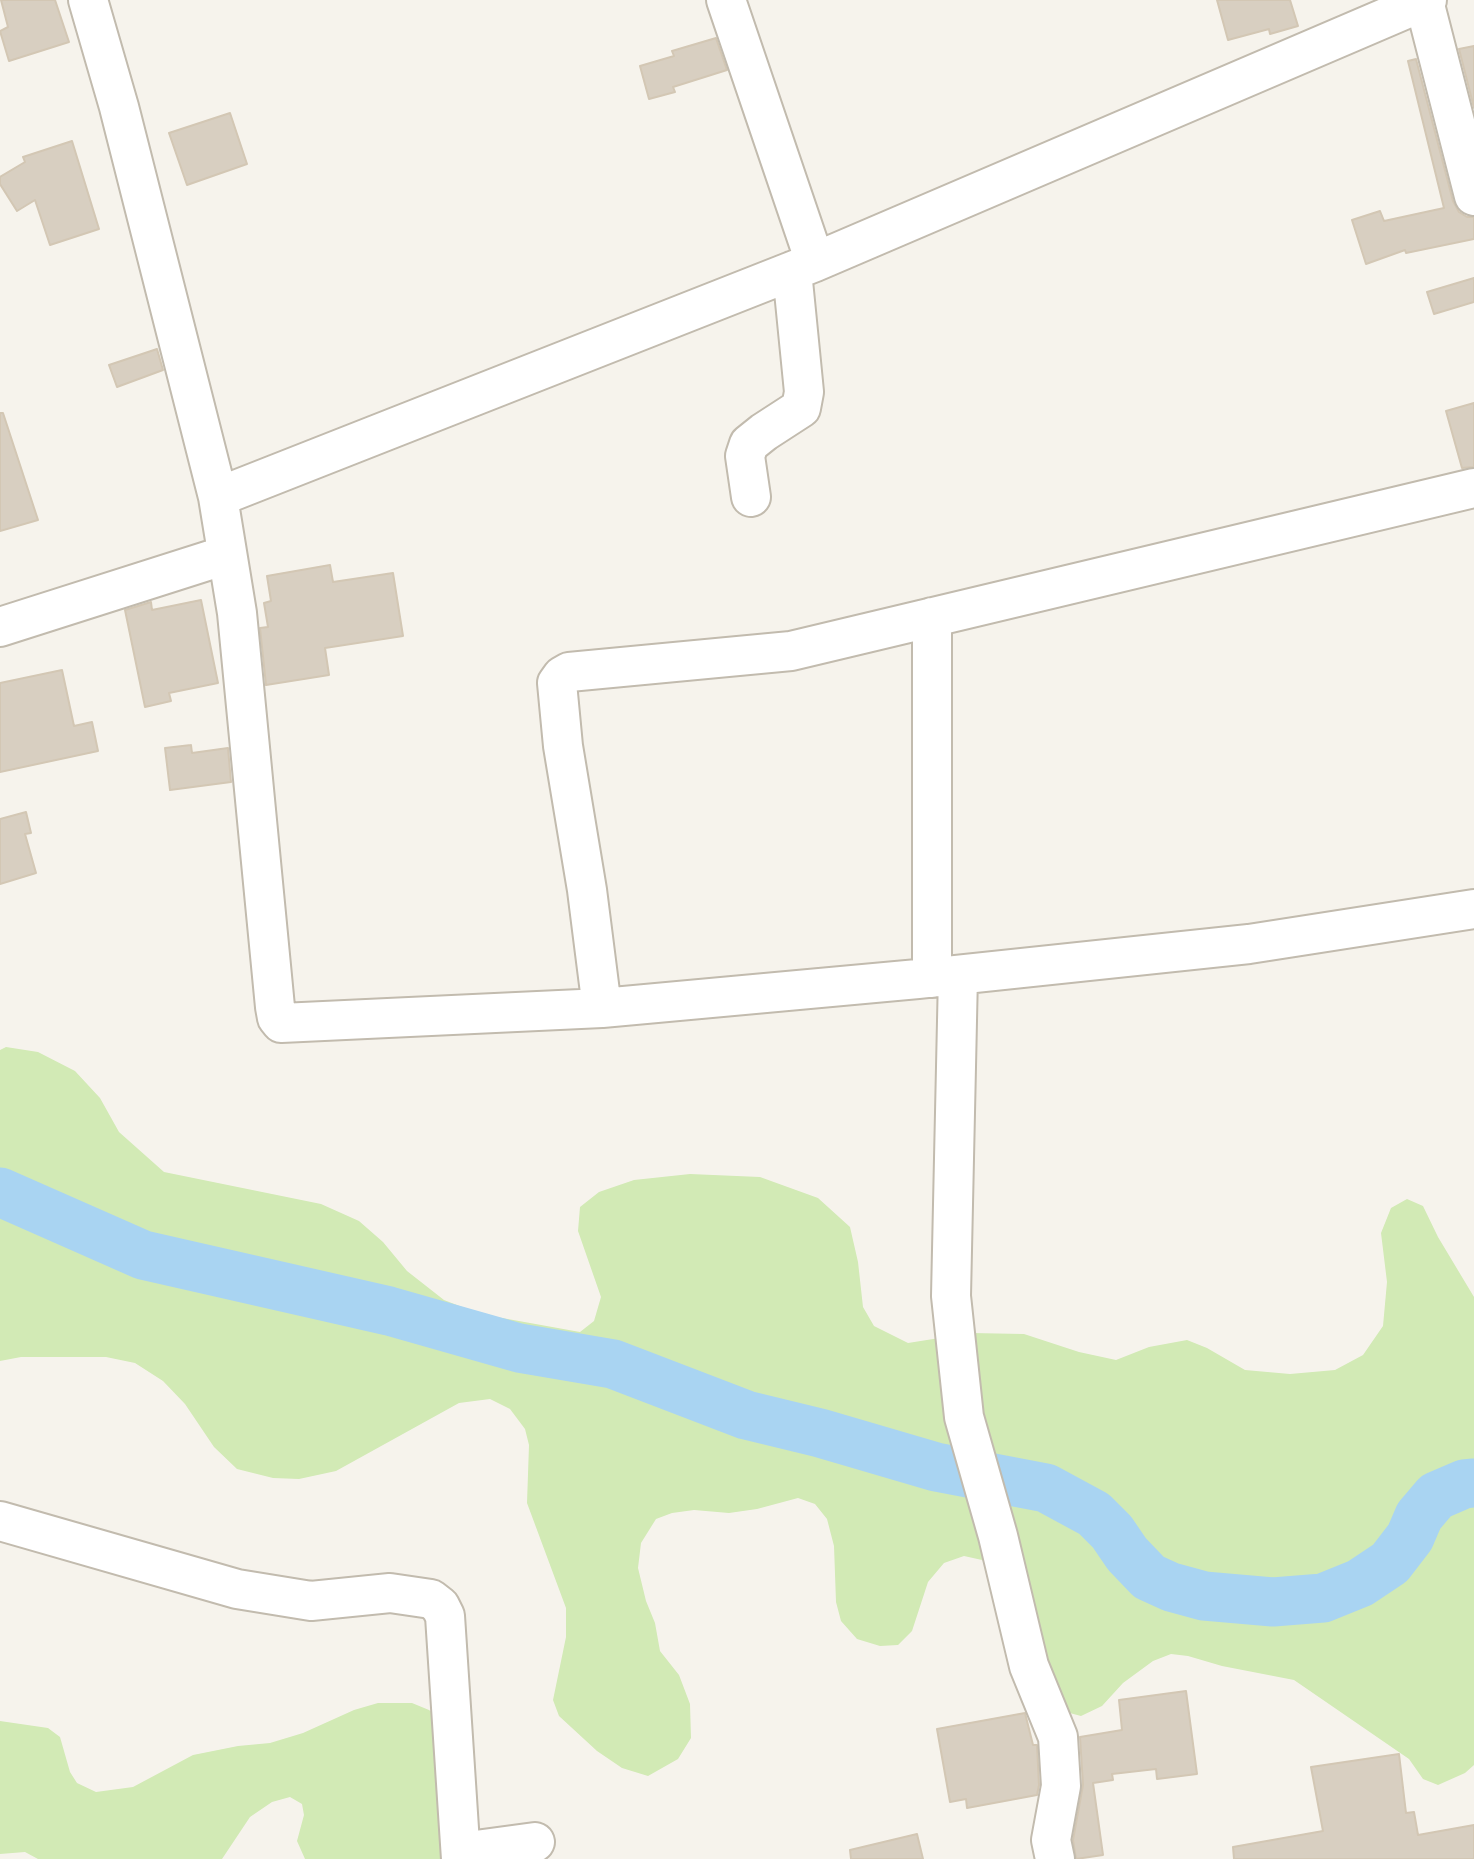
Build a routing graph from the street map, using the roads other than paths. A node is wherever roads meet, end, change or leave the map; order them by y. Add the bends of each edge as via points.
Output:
1 (88, 0) edge
2 (726, 0) edge
3 (1425, 1) edge
4 (1474, 196) edge
5 (803, 266) junction
6 (1474, 488) edge
7 (218, 497) junction
8 (751, 497) dead end
9 (226, 555) junction
10 (932, 617) junction
11 (0, 627) edge
12 (1474, 909) edge
13 (945, 976) junction
14 (602, 1008) junction
15 (0, 1521) edge
16 (534, 1842) dead end
17 (461, 1856) edge
18 (1055, 1859) edge

1 - 7 street
2 - 5 street
3 - 4 street
3 - 5 street
5 - 7 street
5 - 8 street via 801,408 749,444 745,456
6 - 10 street
7 - 9 street
9 - 11 street
9 - 14 street via 237,613 275,1007 281,1023
10 - 13 street
10 - 14 street via 791,651 562,676 558,682 563,746
12 - 13 street via 1249,944
13 - 14 street
13 - 18 street via 951,1296 964,1417 1029,1666 1058,1737 1061,1786 1051,1840
15 - 17 street via 237,1589 311,1601 390,1593 431,1599 445,1616
16 - 17 street

